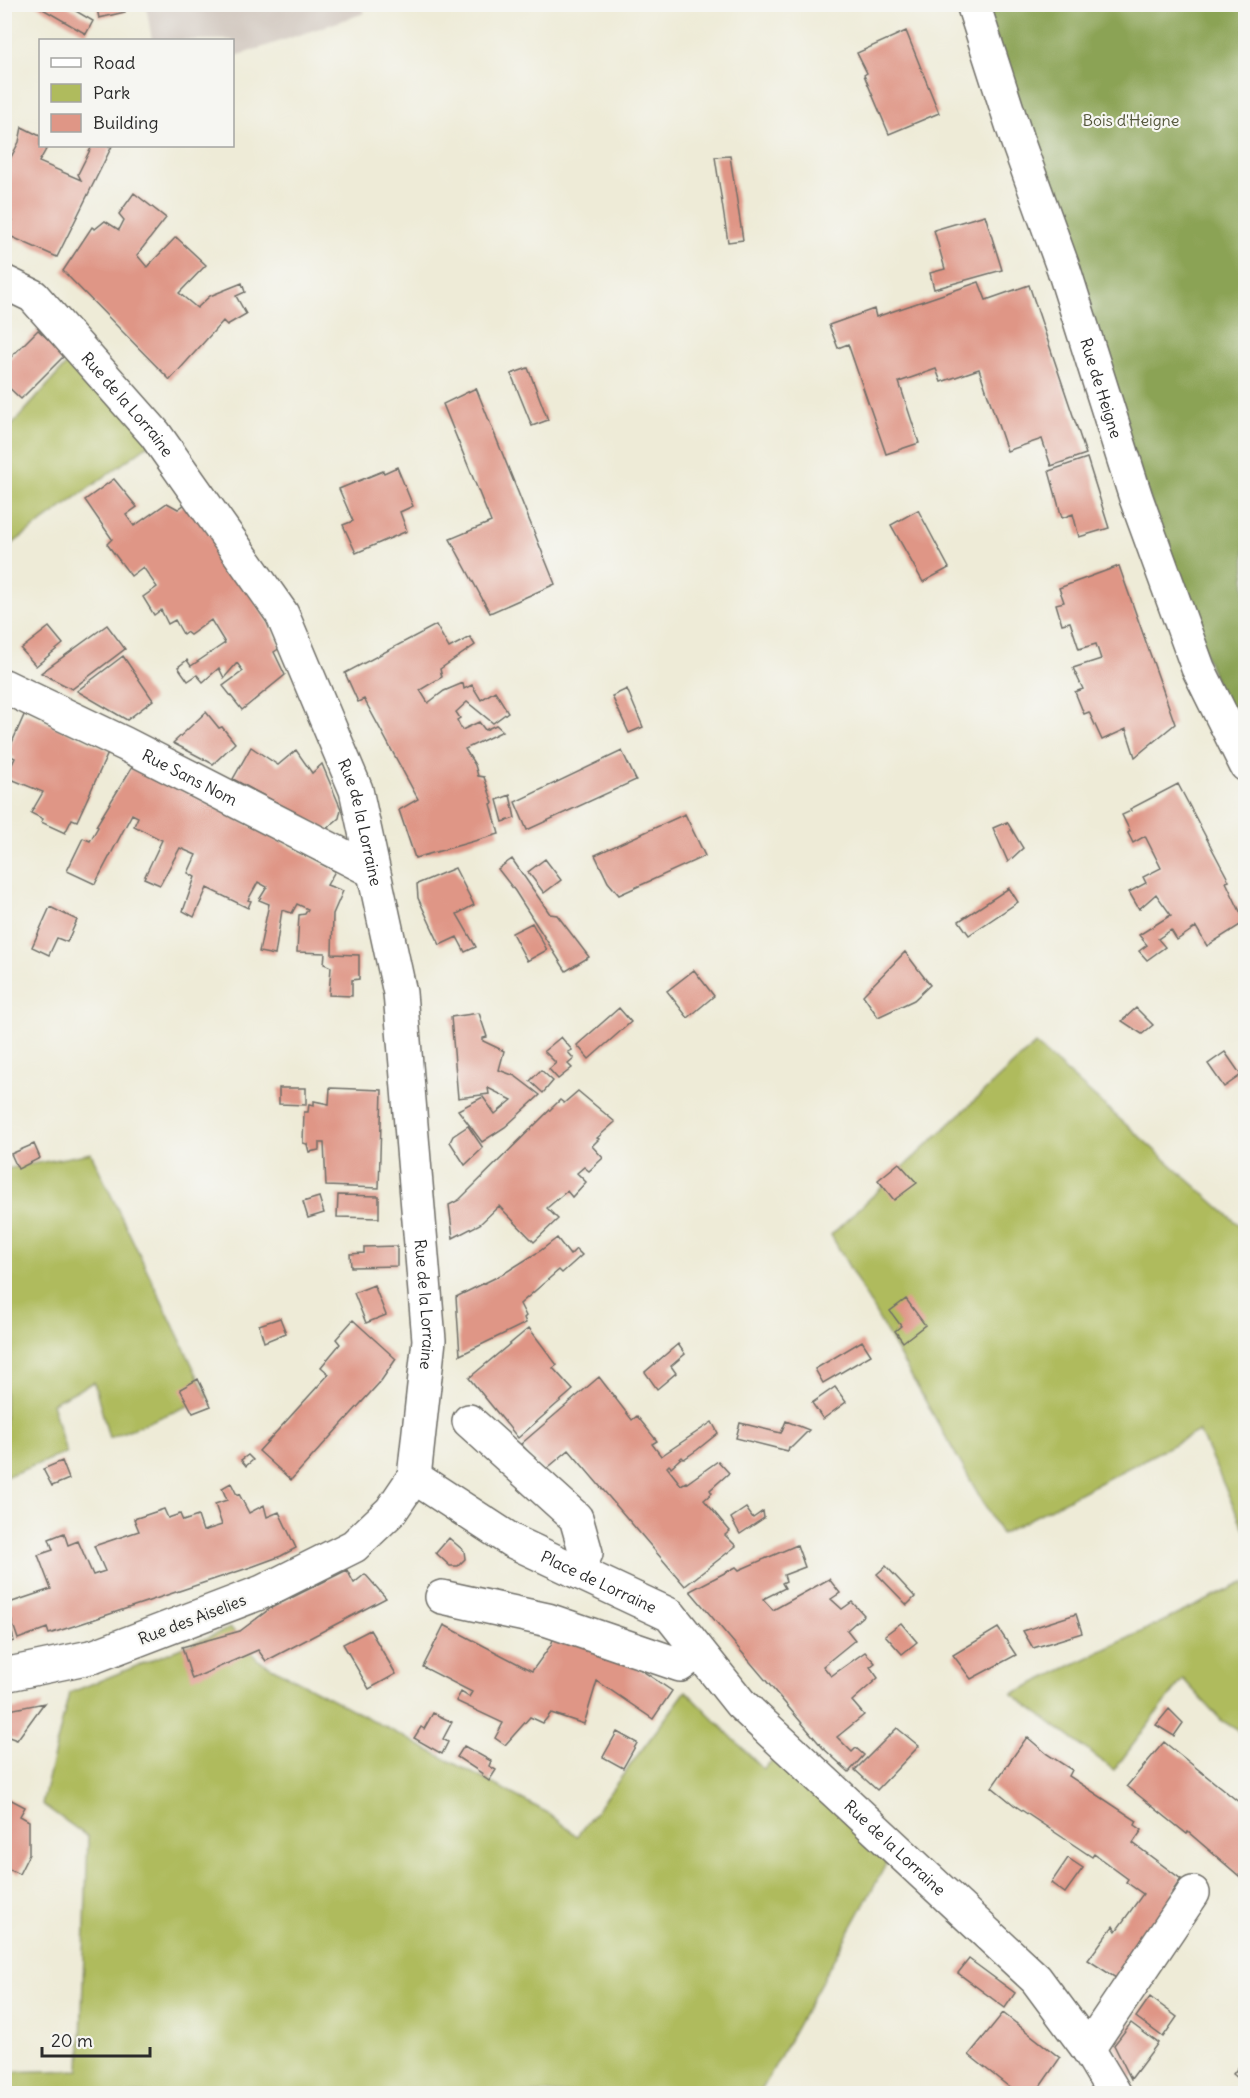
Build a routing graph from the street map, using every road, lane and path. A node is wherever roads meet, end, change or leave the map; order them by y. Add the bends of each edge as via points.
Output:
1 (973, 4) edge
2 (4, 282) edge
3 (4, 686) edge
4 (1245, 765) edge
5 (373, 871) junction
6 (469, 1421) dead end
7 (414, 1477) junction
8 (576, 1571) junction
9 (442, 1597) dead end
10 (698, 1651) junction
11 (4, 1675) edge
12 (1193, 1893) dead end
13 (1088, 2049) junction
14 (1115, 2094) edge

1 - 4 street, Rue de Heigne via 1064,270 1136,498 1197,668
2 - 5 street, Rue de la Lorraine via 33,296 155,434 282,614 356,790
3 - 5 street, Rue Sans Nom
5 - 7 street, Rue de la Lorraine via 400,993 429,1340
6 - 8 street via 576,1518 586,1553
7 - 8 street, Place de Lorraine via 512,1541
7 - 11 street, Rue des Aiselies via 391,1511 354,1546 262,1592 95,1656
8 - 10 street, Place de Lorraine via 670,1615
9 - 10 street via 548,1620 680,1665
10 - 13 street, Rue de la Lorraine via 740,1703 1036,1979
12 - 13 street
13 - 14 street, Rue de la Lorraine

